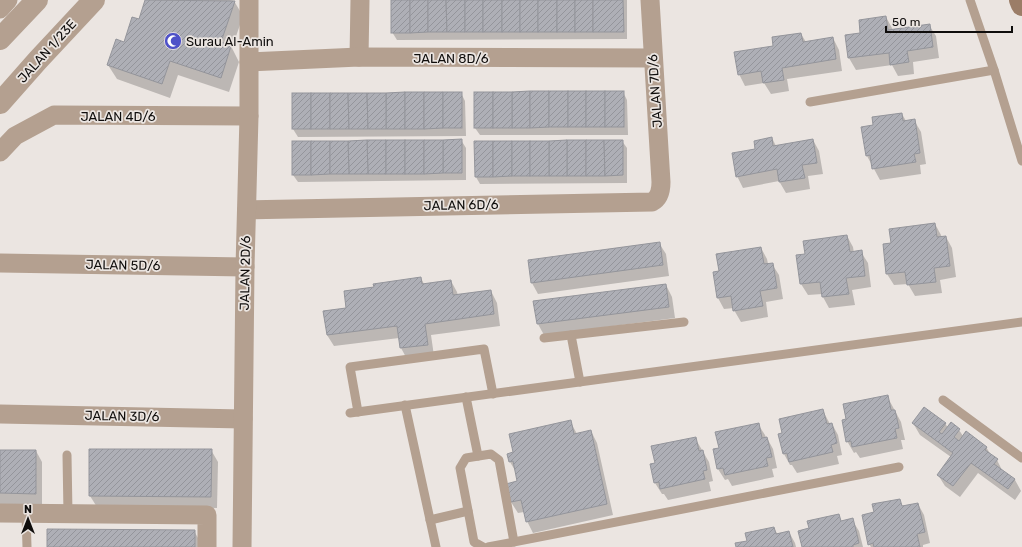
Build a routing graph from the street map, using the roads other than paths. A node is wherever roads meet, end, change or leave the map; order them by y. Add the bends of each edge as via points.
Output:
1 (8, 0) edge
2 (37, 0) edge
3 (94, 0) edge
4 (249, 0) edge
5 (360, 0) edge
6 (650, 0) edge
7 (970, 0) edge
8 (1020, 0) edge
9 (1022, 5) edge
10 (0, 9) edge
11 (0, 39) edge
12 (359, 57) junction
13 (653, 58) junction
14 (249, 62) junction
15 (994, 70) junction
16 (810, 102) dead end
17 (0, 103) edge
18 (249, 116) junction
19 (0, 152) edge
20 (1022, 161) edge
21 (661, 182) joint
22 (246, 210) junction
23 (0, 262) edge
24 (245, 267) junction
25 (684, 322) dead end
26 (1022, 322) edge
27 (571, 335) junction
28 (544, 338) dead end
29 (580, 382) junction
30 (493, 394) junction
31 (466, 397) junction
32 (943, 400) dead end
33 (405, 405) junction
34 (0, 414) edge
35 (243, 419) junction
36 (67, 455) dead end
37 (478, 456) junction
38 (1022, 458) edge
39 (898, 467) dead end
40 (468, 512) junction
41 (0, 513) edge
42 (26, 513) junction
43 (68, 513) junction
44 (430, 520) junction
45 (514, 542) junction
46 (26, 547) edge
47 (206, 547) edge
48 (242, 547) edge
49 (436, 547) edge
50 (484, 547) edge
51 (488, 547) edge

1 - 10 street
2 - 11 street
3 - 17 street, JALAN 1/23E
4 - 14 street, JALAN 2D/6
5 - 12 street
6 - 13 street, JALAN 7D/6
7 - 15 lane
8 - 9 main road
12 - 13 street, JALAN 8D/6
12 - 14 street, JALAN 8D/6
13 - 21 street, JALAN 7D/6
14 - 18 street, JALAN 2D/6
15 - 16 lane
15 - 20 lane
18 - 19 street, JALAN 4D/6 via 54,115 15,136
18 - 22 street, JALAN 2D/6
21 - 22 street, JALAN 6D/6 via 657,198 652,202
22 - 24 street, JALAN 2D/6
23 - 24 street, JALAN 5D/6
24 - 35 street, JALAN 2D/6
25 - 27 lane
26 - 29 lane
27 - 28 lane
27 - 29 lane
29 - 30 lane
30 - 31 lane
30 - 33 lane via 484,349 350,367 354,413
31 - 33 lane
31 - 37 lane
32 - 38 lane
33 - 44 lane
34 - 35 street, JALAN 3D/6
35 - 48 street, JALAN 2D/6
36 - 43 lane
37 - 40 lane via 466,458 460,468
37 - 45 lane via 491,454 498,460
39 - 45 lane
40 - 44 lane
40 - 50 lane via 474,542
41 - 42 street
42 - 43 street
42 - 46 lane
43 - 47 street via 206,515
44 - 49 lane
45 - 51 lane

